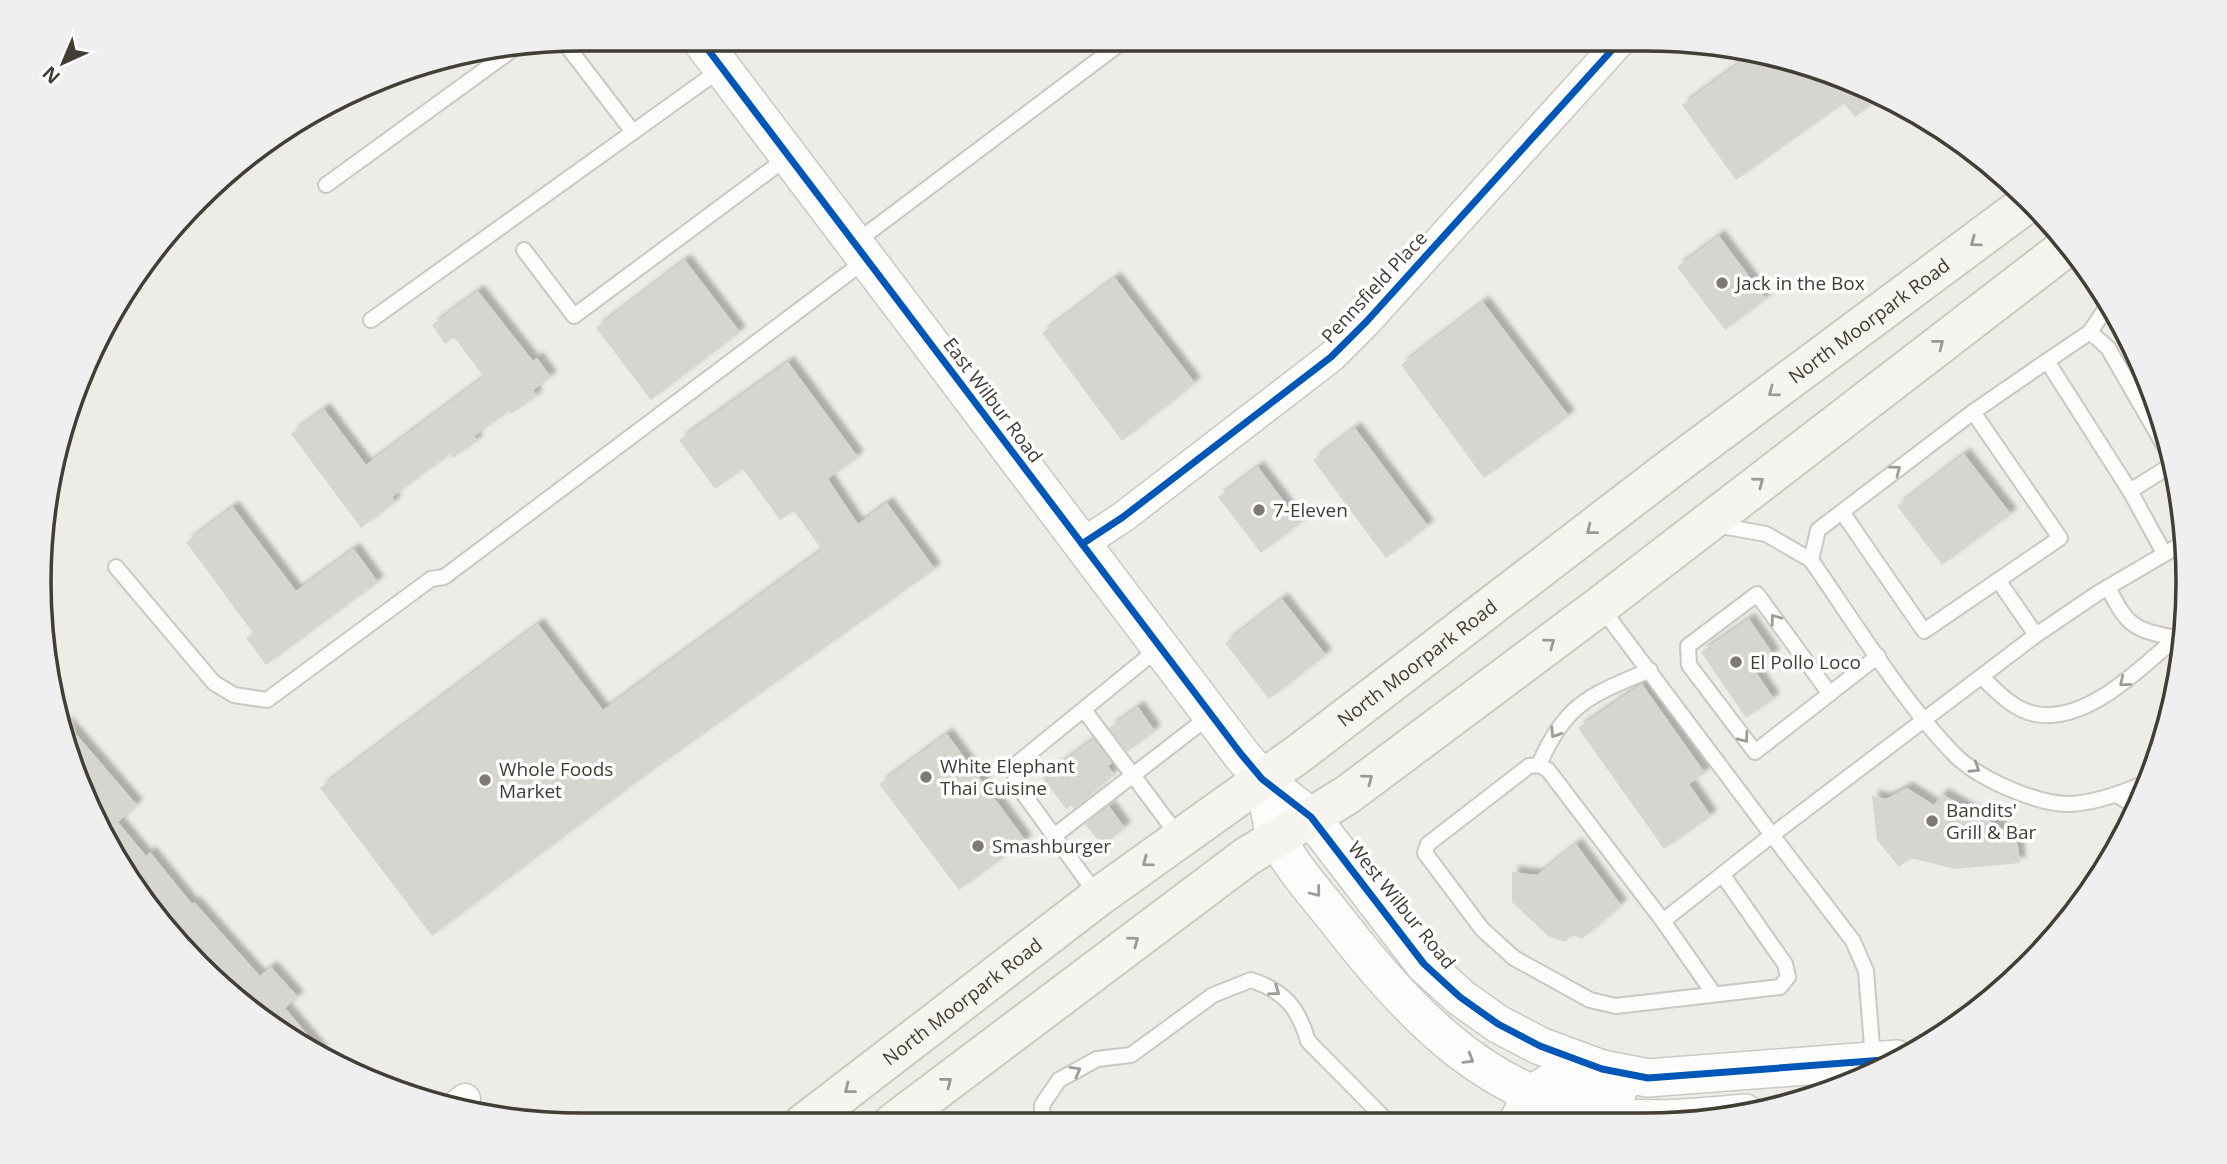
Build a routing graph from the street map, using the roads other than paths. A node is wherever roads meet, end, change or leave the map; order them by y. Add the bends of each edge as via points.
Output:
1 (572, 51) edge
2 (709, 51) edge
3 (1111, 51) edge
4 (1611, 51) edge
5 (503, 57) edge
6 (722, 68) junction
7 (633, 132) junction
8 (789, 156) junction
9 (326, 185) dead end
10 (2022, 207) edge
11 (524, 250) dead end
12 (861, 251) junction
13 (2060, 252) edge
14 (2103, 313) edge
15 (371, 320) dead end
16 (2090, 332) junction
17 (2047, 361) junction
18 (1973, 412) junction
19 (2153, 427) edge
20 (2163, 467) edge
21 (2130, 491) junction
22 (1842, 512) junction
23 (1704, 523) junction
24 (1082, 544) junction
25 (2175, 547) edge
26 (2164, 553) junction
27 (1811, 559) junction
28 (116, 568) dead end
29 (1998, 580) junction
30 (2108, 587) junction
31 (1600, 606) junction
32 (2036, 635) junction
33 (2173, 635) edge
34 (2173, 642) edge
35 (1160, 647) junction
36 (1878, 656) junction
37 (1650, 670) junction
38 (1982, 677) junction
39 (1830, 694) junction
40 (1084, 710) junction
41 (1211, 714) junction
42 (1927, 720) junction
43 (1539, 765) junction
44 (1133, 775) junction
45 (1262, 779) junction
46 (2135, 788) edge
47 (2117, 795) junction
48 (2128, 802) edge
49 (1311, 817) junction
50 (1772, 835) junction
51 (1054, 836) junction
52 (1276, 837) junction
53 (1180, 838) junction
54 (1722, 874) junction
55 (1098, 897) junction
56 (1662, 921) junction
57 (1714, 994) junction
58 (1880, 1058) edge
59 (1865, 1065) edge
60 (1648, 1077) junction
61 (1522, 1106) edge
62 (817, 1113) edge
63 (905, 1113) edge
64 (1042, 1113) edge
65 (1379, 1113) edge
66 (1598, 1113) edge

1 - 7 lane
2 - 6 street, East Wilbur Road
3 - 12 lane
4 - 24 street, Pennsfield Place via 1331,357
5 - 9 lane
6 - 7 lane
6 - 8 street, East Wilbur Road
7 - 15 lane
8 - 11 lane via 574,316
8 - 12 street, East Wilbur Road
10 -> 45 main road, North Moorpark Road
12 - 24 street, East Wilbur Road
12 - 28 lane via 444,577 431,579 267,700 234,695 214,684
23 -> 13 main road
14 - 16 lane
16 - 17 lane
16 - 19 lane via 2108,348
17 - 18 lane
17 - 21 lane
22 -> 18 lane
18 - 29 lane via 2060,538
20 - 21 lane
21 - 26 lane
22 - 27 lane via 1818,530
22 - 29 lane via 1924,631
23 - 27 lane via 1766,534
23 - 31 main road
24 - 35 street, East Wilbur Road
25 - 26 lane
26 - 30 lane
27 - 36 lane
29 - 32 lane
30 - 32 lane
30 - 33 lane via 2121,614 2142,631
31 - 37 lane
49 -> 31 main road
32 - 38 lane
34 -> 38 lane via 2112,693 2063,714 2035,714 2009,703
35 - 40 lane
35 - 41 street, East Wilbur Road
36 - 39 lane
36 - 42 lane
37 -> 43 lane via 1596,693 1577,707 1552,733
37 - 50 lane
38 - 42 lane
39 -> 39 lane via 1757,594 1688,646 1689,665 1755,752
40 - 44 lane
40 - 51 lane via 1020,761 1016,780
41 - 44 lane
41 - 45 street, East Wilbur Road
42 -> 47 lane via 1954,754 2011,791 2070,804
42 - 50 lane
43 - 56 lane via 1548,770
43 - 57 lane via 1529,766 1428,845 1429,861 1482,929 1514,958 1590,1000 1616,1006
44 - 51 lane
44 - 53 lane
45 - 49 street, West Wilbur Road
45 - 52 street
45 - 53 main road, North Moorpark Road
46 - 47 lane
47 - 48 lane
49 - 52 main road
49 - 60 street, West Wilbur Road via 1424,964 1460,998 1540,1046 1602,1069
50 - 54 lane
50 - 58 lane via 1853,941 1866,971
51 - 55 lane
52 -> 61 street via 1403,1003
63 -> 52 main road
53 -> 55 main road, North Moorpark Road
54 - 56 lane
54 - 57 lane via 1786,964 1788,977 1780,988
55 -> 62 main road, North Moorpark Road
56 - 57 lane
59 - 60 street, West Wilbur Road
60 - 61 street via 1634,1091 1556,1075
61 - 66 street
64 -> 65 lane via 1042,1105 1059,1080 1097,1059 1131,1055 1213,995 1251,980 1280,991 1308,1041

